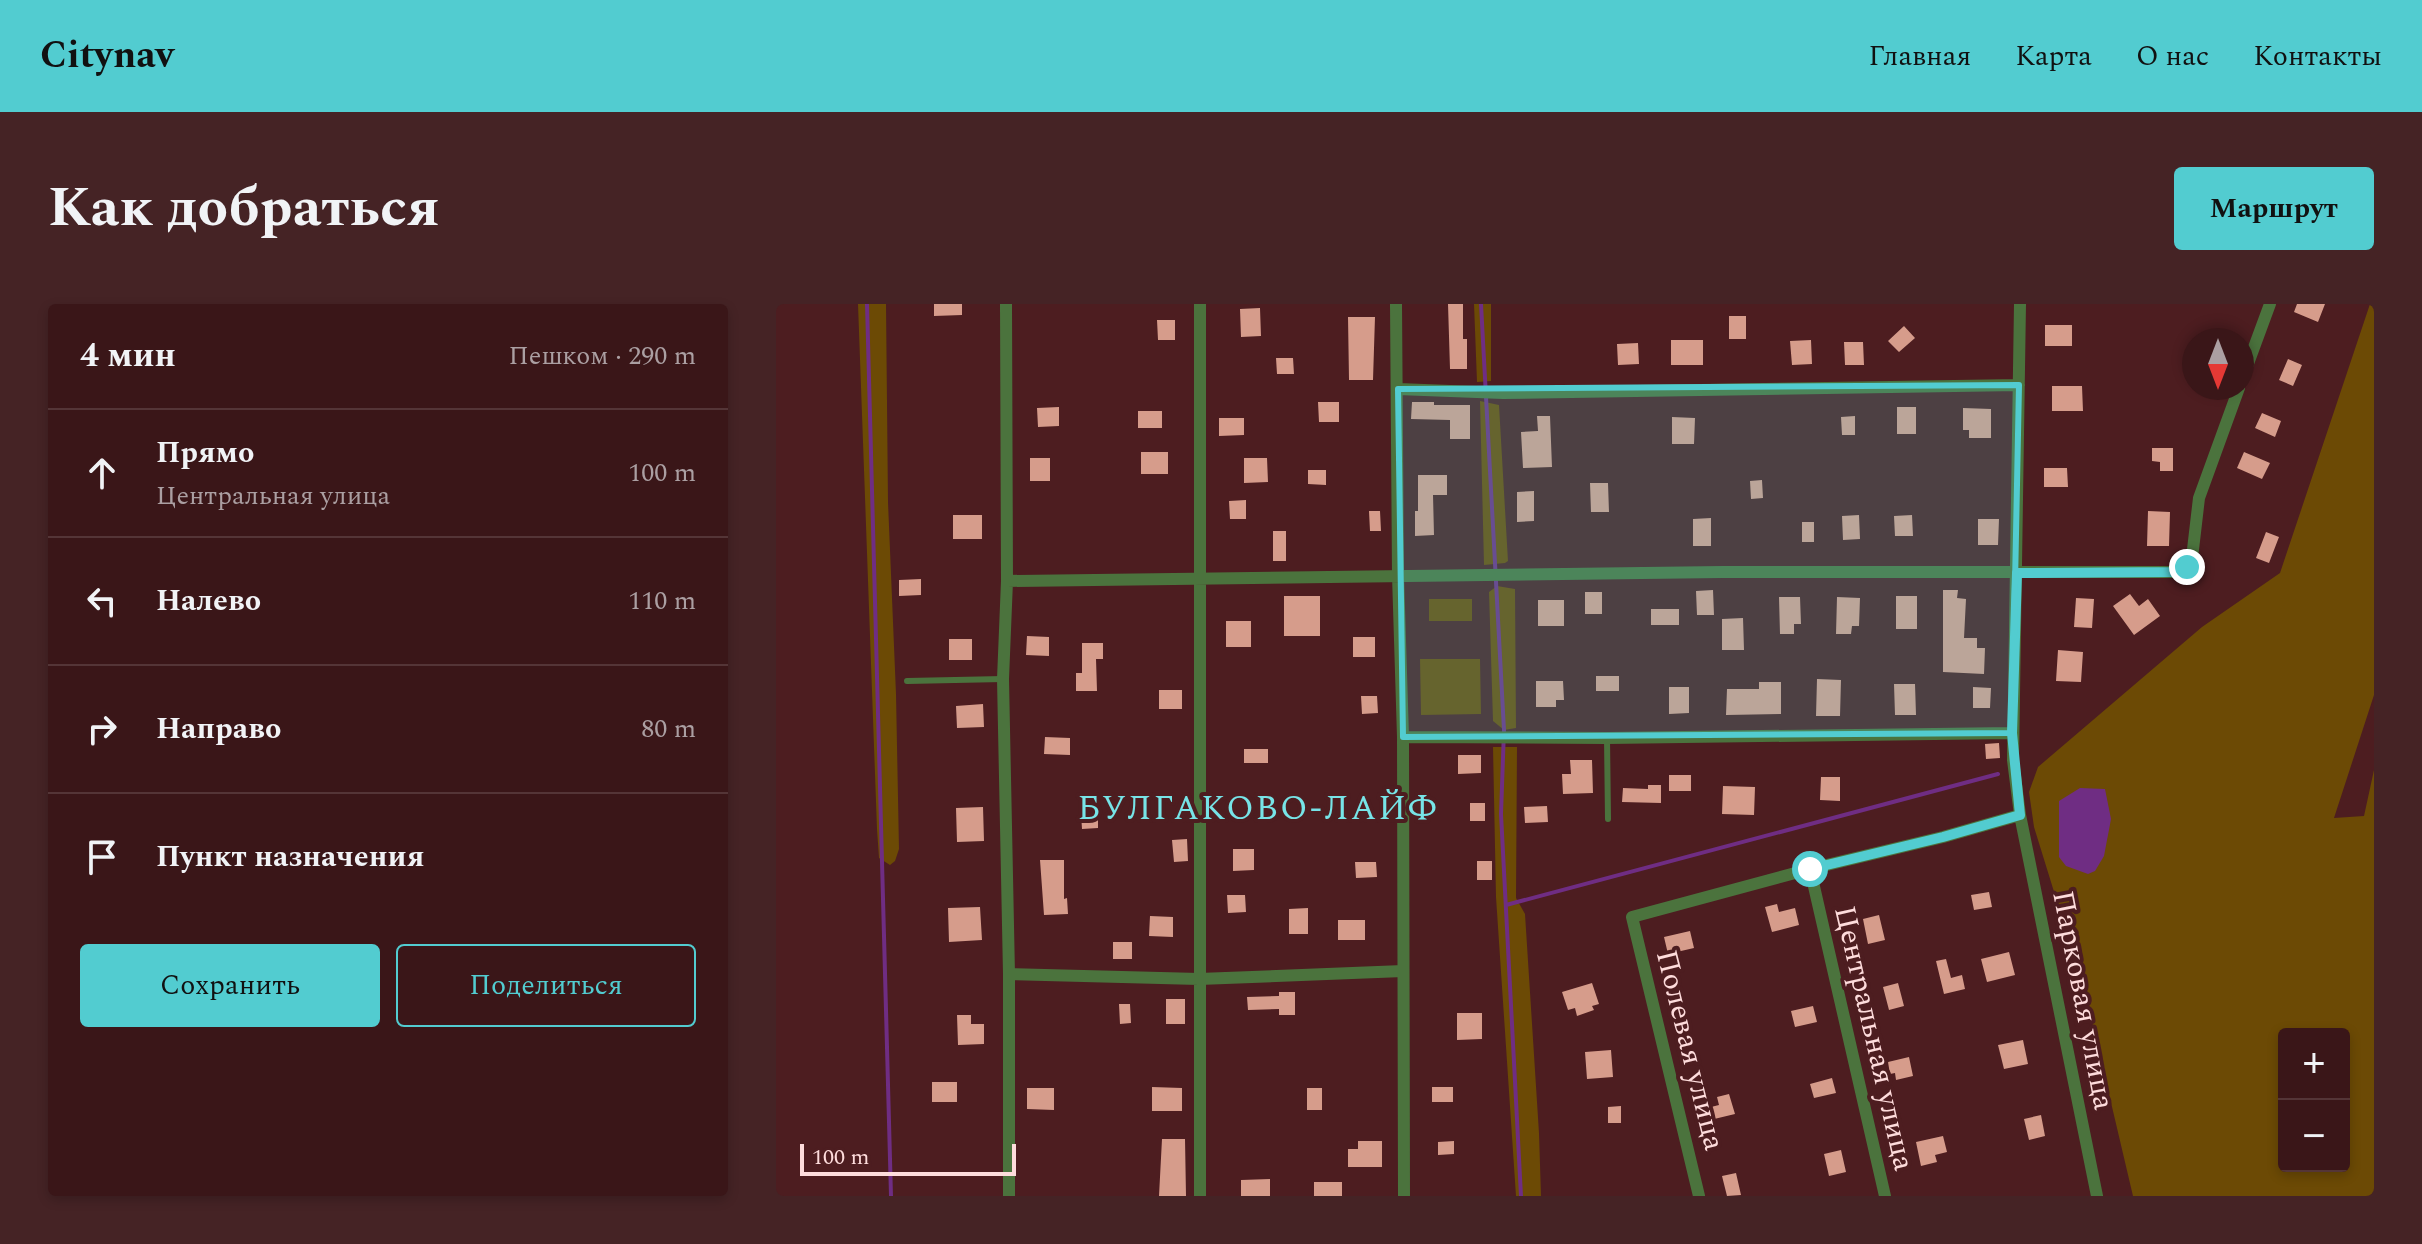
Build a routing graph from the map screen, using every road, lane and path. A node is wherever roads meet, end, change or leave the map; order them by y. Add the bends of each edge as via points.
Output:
1 (1006, 304) edge
2 (1200, 304) edge
3 (1396, 304) edge
4 (2020, 304) edge
5 (2270, 304) edge
6 (2254, 347) edge
7 (2019, 385) junction
8 (1398, 389) junction
9 (2235, 400) edge
10 (2017, 573) junction
11 (1398, 575) junction
12 (1201, 578) junction
13 (1007, 581) junction
14 (1003, 679) junction
15 (907, 681) dead end
16 (2012, 733) junction
17 (1403, 737) junction
18 (1607, 738) junction
19 (2020, 815) junction
20 (1608, 819) dead end
21 (1810, 869) junction
22 (1403, 971) junction
23 (1009, 974) junction
24 (1199, 979) junction
25 (1009, 1196) edge
26 (1200, 1196) edge
27 (1404, 1196) edge
28 (1699, 1196) edge
29 (1885, 1196) edge
30 (2097, 1196) edge

1 - 13 street
2 - 12 street
3 - 8 street
4 - 7 street, Парковая улица
5 - 6 street
7 - 8 street via 1503,393
7 - 10 street, Парковая улица
8 - 11 street
9 - 10 street via 2199,498 2187,567 2176,572
10 - 11 street
10 - 16 street, Парковая улица
11 - 12 street
11 - 17 street
12 - 13 street
12 - 24 street
13 - 14 street
14 - 15 lane
14 - 23 street
16 - 18 street
16 - 19 street, Парковая улица
17 - 18 street
17 - 22 street
18 - 20 lane
19 - 21 street, Центральная улица
19 - 30 street, Парковая улица
21 - 28 street, Полевая улица via 1632,917
21 - 29 street, Центральная улица
22 - 24 street
22 - 27 street
23 - 24 street
23 - 25 street
24 - 26 street

